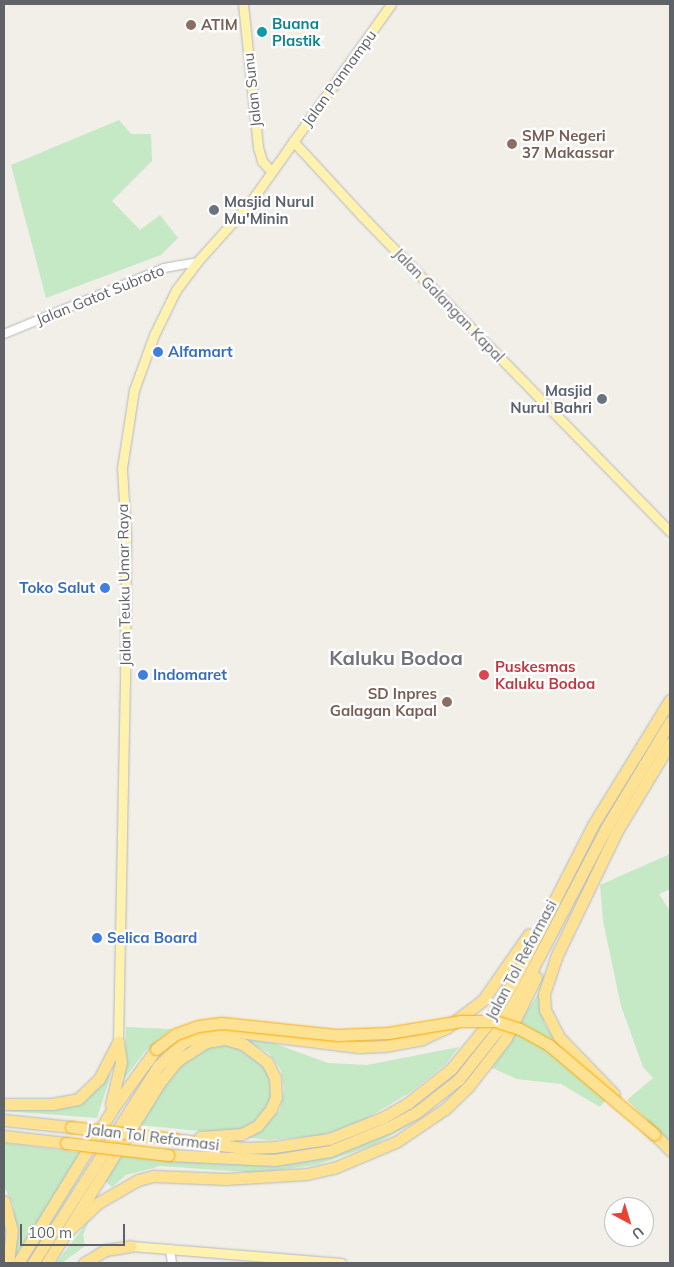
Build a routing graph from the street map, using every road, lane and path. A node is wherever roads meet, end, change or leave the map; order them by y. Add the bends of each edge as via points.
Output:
1 (243, 4) edge
2 (391, 4) edge
3 (293, 141) junction
4 (274, 168) junction
5 (197, 262) junction
6 (4, 334) edge
7 (670, 532) edge
8 (670, 700) edge
9 (670, 722) edge
10 (670, 743) edge
11 (580, 878) junction
12 (564, 880) junction
13 (118, 1042) junction
14 (4, 1104) edge
15 (4, 1120) edge
16 (654, 1134) junction
17 (4, 1136) edge
18 (95, 1137) junction
19 (176, 1139) junction
20 (670, 1150) edge
21 (4, 1201) edge
22 (66, 1232) junction
23 (131, 1246) joint
24 (170, 1249) junction
25 (8, 1263) edge
26 (18, 1263) edge
27 (33, 1263) edge
28 (47, 1263) edge
29 (84, 1263) edge
30 (172, 1263) edge
31 (340, 1263) edge

1 - 4 main road, Jalan Sunu via 258,147 262,161
2 - 3 main road, Jalan Pannampu
3 - 4 main road, Jalan Pannampu
3 - 7 main road, Jalan Galangan Kapal
4 - 5 main road, Jalan Teuku Umar Raya via 249,204
5 - 6 street, Jalan Gatot Subroto via 164,268
5 - 13 main road, Jalan Teuku Umar Raya via 167,306 144,357 124,442 124,838 118,947
8 - 12 highway, Jalan Tol Reformasi via 622,775
9 - 11 highway, Jalan Tol Reformasi via 629,787
10 - 16 highway, bridge via 617,831 557,955 544,994 545,1009 559,1037
11 - 17 highway, Jalan Tol Reformasi, bridge via 497,1031 459,1079 417,1112 361,1141 274,1160 168,1155
11 - 22 highway via 506,1038 468,1087 424,1124 370,1155 307,1174 226,1179 153,1176 138,1180 98,1203
12 - 19 highway, Jalan Tol Reformasi via 513,982 487,1025 451,1069 408,1103 357,1129 302,1144 243,1148
12 - 27 highway via 490,993 435,1034 384,1046 358,1046 230,1031 197,1036 177,1047 158,1066
13 - 14 highway via 99,1079 78,1099 52,1104
13 - 18 highway via 119,1079
15 - 19 highway, Jalan Tol Reformasi, bridge
16 - 18 highway, bridge via 549,1045 520,1028 495,1021 461,1021 405,1031 337,1035 222,1023 198,1026 176,1034 142,1064
16 - 20 highway
18 - 26 highway
19 - 22 highway via 242,1134 257,1126 271,1110 277,1088 267,1062 243,1044 225,1039 206,1042 189,1050 160,1082
21 - 25 highway via 12,1230
22 - 28 highway
23 - 24 main road
23 - 29 highway via 106,1250
24 - 30 street
24 - 31 main road

